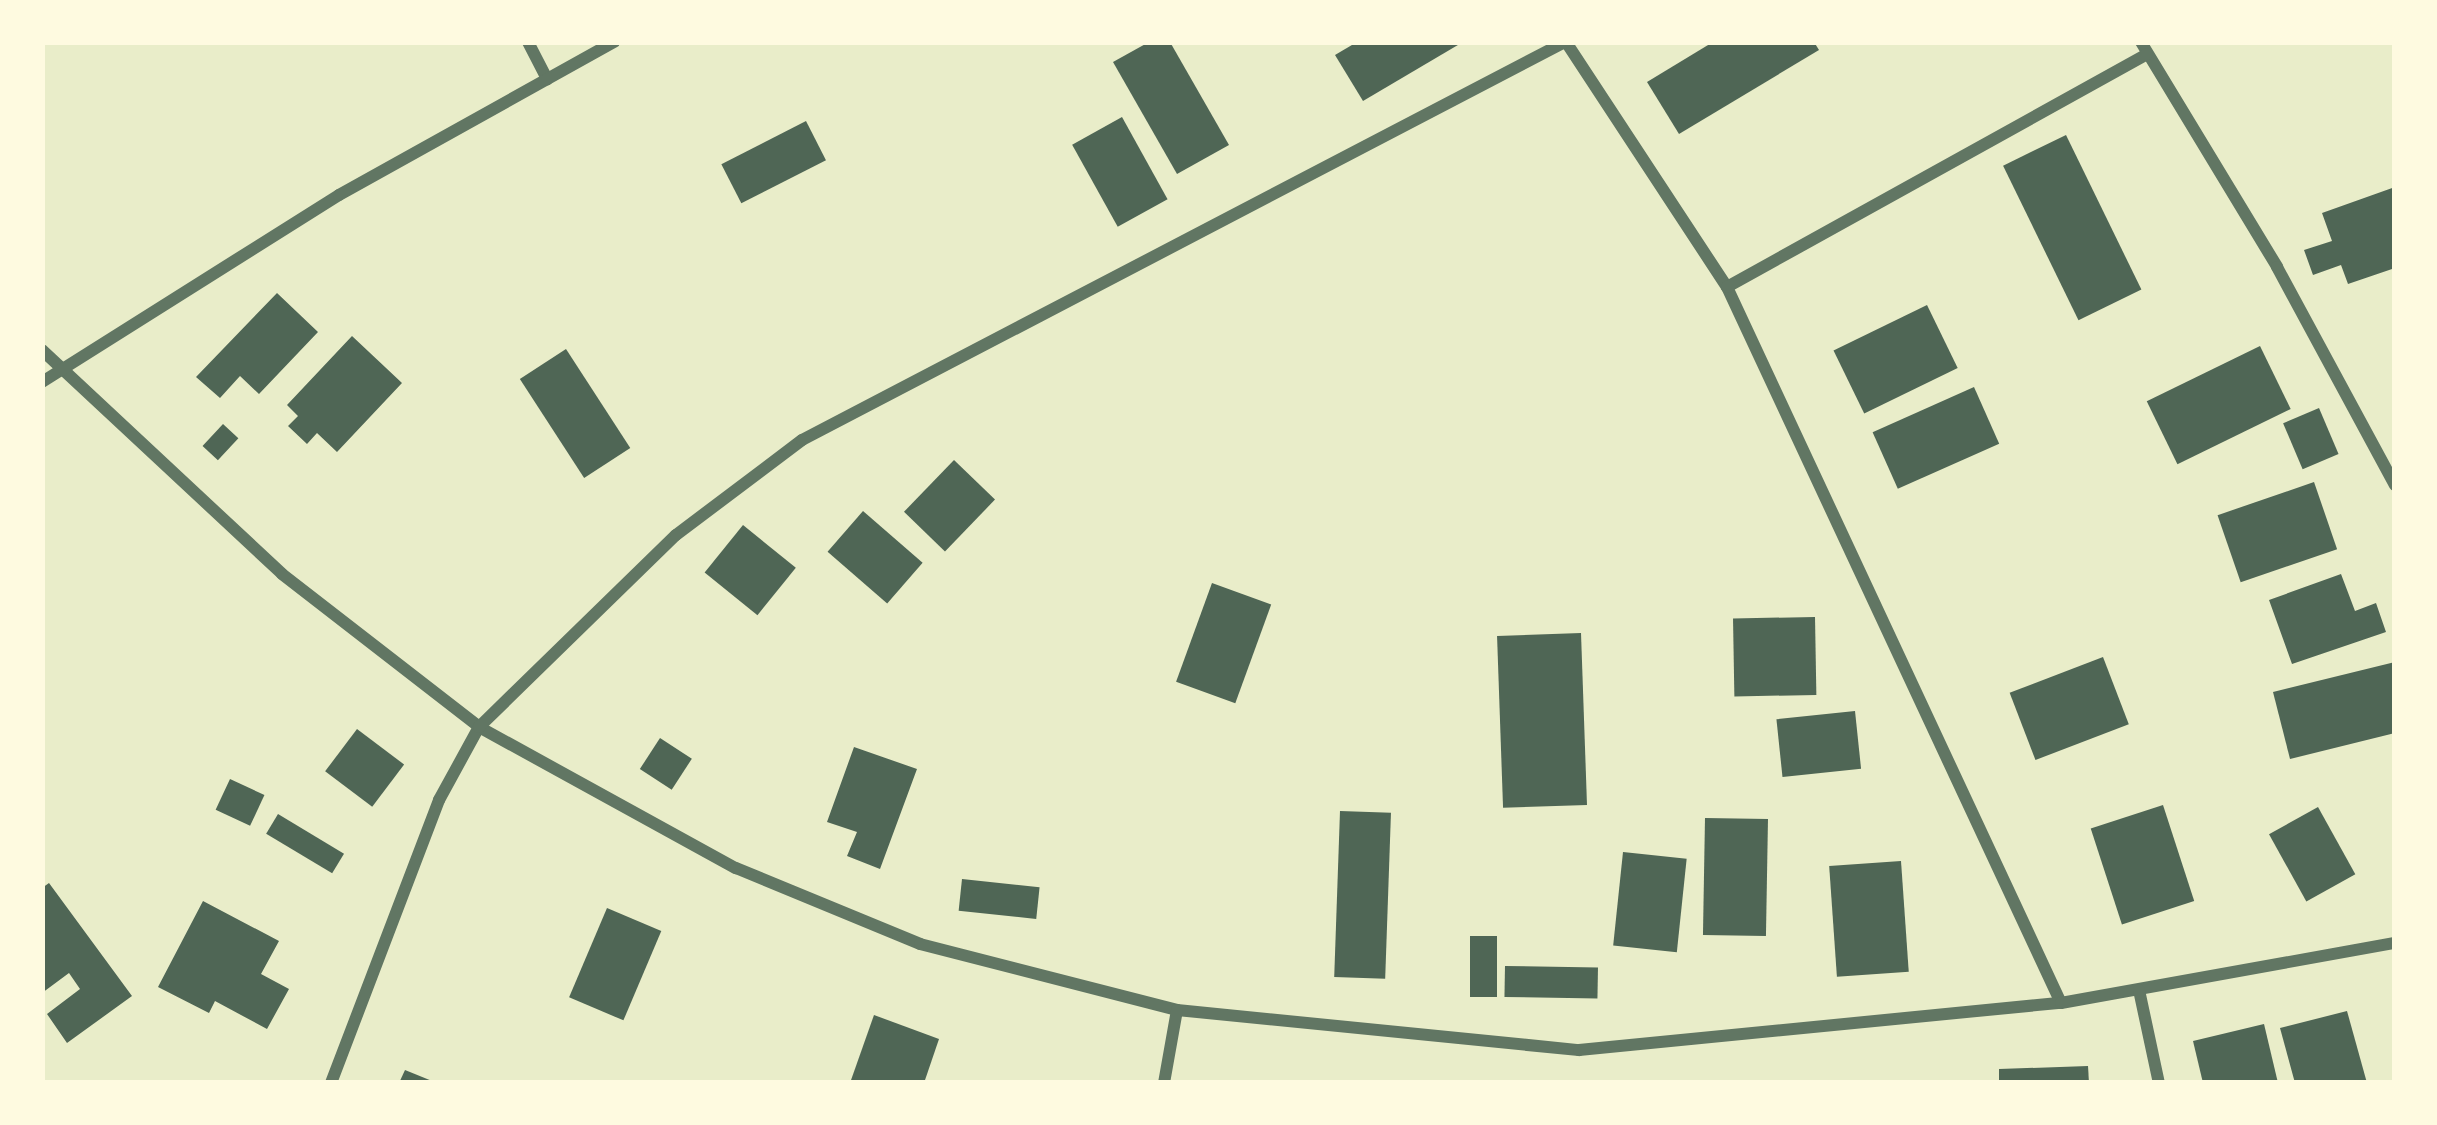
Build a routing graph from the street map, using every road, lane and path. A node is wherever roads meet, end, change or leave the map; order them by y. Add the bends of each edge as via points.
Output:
1 (528, 42) edge
2 (614, 42) edge
3 (1566, 42) edge
4 (2144, 48) edge
5 (547, 79) junction
6 (1726, 287) junction
7 (42, 350) edge
8 (59, 368) junction
9 (42, 382) edge
10 (2395, 484) edge
11 (479, 727) junction
12 (2395, 944) edge
13 (2139, 990) junction
14 (2061, 1003) junction
15 (1177, 1010) junction
16 (331, 1083) edge
17 (1164, 1083) edge
18 (2159, 1083) edge

1 - 5 street
2 - 5 street
3 - 6 street
3 - 11 street via 802,440 676,535
4 - 6 street
4 - 10 street via 2277,267
5 - 8 street via 339,195
6 - 14 street
7 - 8 street
8 - 9 street
8 - 11 street via 283,574
11 - 15 street via 736,868 920,944
11 - 16 street via 439,800
12 - 13 street
13 - 14 street
13 - 18 street
14 - 15 street via 1579,1050
15 - 17 street

